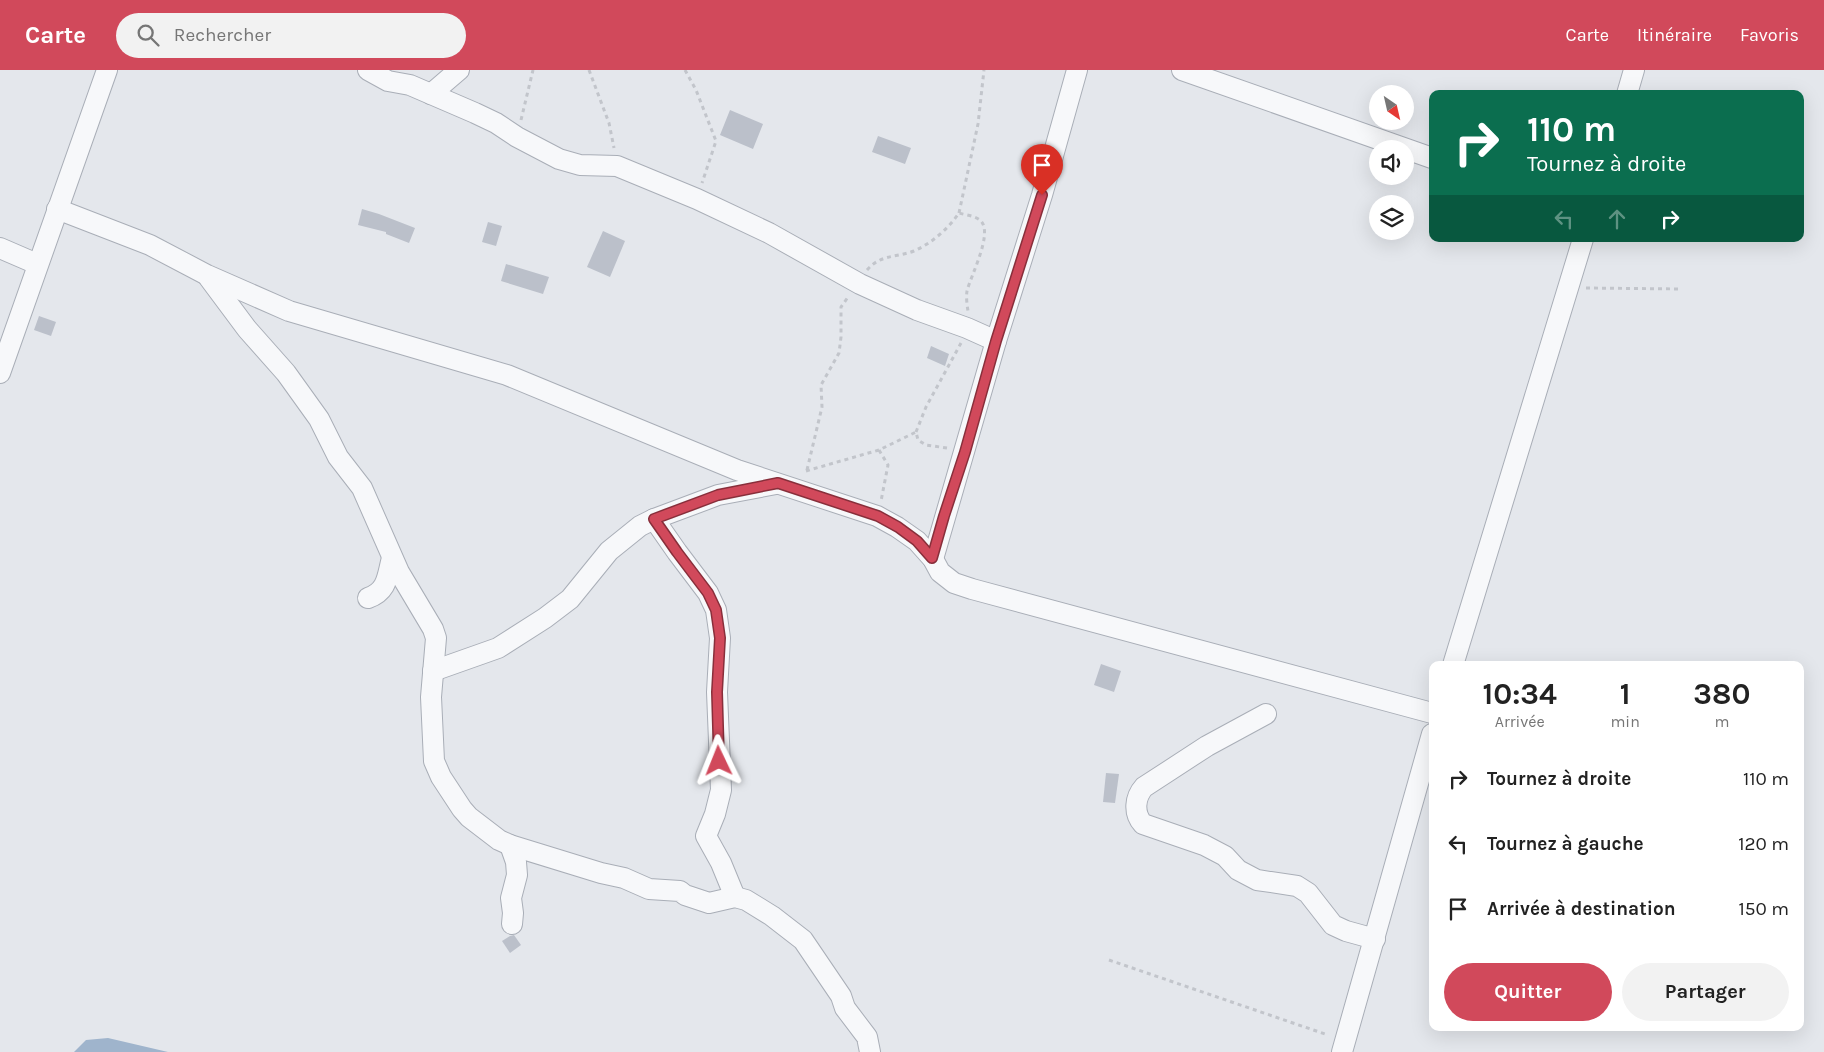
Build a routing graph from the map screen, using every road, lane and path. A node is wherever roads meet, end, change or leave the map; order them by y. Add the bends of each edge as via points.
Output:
1 (107, 70) edge
2 (368, 70) edge
3 (459, 70) edge
4 (533, 70) edge
5 (589, 70) edge
6 (684, 70) edge
7 (984, 70) edge
8 (1077, 70) edge
9 (1182, 70) edge
10 (1634, 70) edge
11 (1228, 77) edge
12 (1628, 90) edge
13 (431, 94) junction
14 (517, 137) junction
15 (1429, 157) edge
16 (617, 166) junction
17 (697, 199) junction
18 (57, 209) junction
19 (959, 214) junction
20 (980, 220) dead end
21 (1582, 242) edge
22 (0, 248) edge
23 (38, 264) junction
24 (207, 275) junction
25 (860, 284) junction
26 (1568, 289) junction
27 (1682, 289) dead end
28 (996, 341) junction
29 (0, 373) edge
30 (879, 450) junction
31 (965, 452) junction
32 (807, 470) junction
33 (778, 483) junction
34 (878, 516) junction
35 (654, 519) junction
36 (392, 558) junction
37 (932, 558) junction
38 (368, 598) dead end
39 (1454, 661) edge
40 (434, 670) junction
41 (1429, 712) edge
42 (1266, 714) dead end
43 (1429, 745) edge
44 (510, 845) junction
45 (735, 897) junction
46 (512, 924) dead end
47 (1375, 939) junction
48 (1109, 960) dead end
49 (1344, 1047) edge
50 (870, 1052) edge

1 - 18 street
2 - 13 street via 388,81 410,85
3 - 13 street
4 - 14 path
5 - 16 path via 609,123
6 - 17 path via 696,90 716,141
7 - 19 path via 978,124
8 - 28 street
9 - 11 street
10 - 12 street
11 - 15 street
13 - 14 street via 496,123
14 - 16 street via 580,165
16 - 17 street
17 - 25 street via 768,233
18 - 23 street
18 - 24 street via 150,245
19 - 20 path
19 - 25 path via 950,228 915,250 883,257 873,263
21 - 26 street
22 - 23 street
23 - 29 street
24 - 33 street via 289,311 507,375 737,470
24 - 36 street via 319,419 338,457 366,495
25 - 28 street
25 - 32 path via 841,307 838,353 822,385 822,407
26 - 27 path via 1602,286
26 - 39 street
28 - 31 street
30 - 31 path via 916,432 918,440 926,445
30 - 32 path
30 - 34 path via 888,465
31 - 37 street
32 - 33 path
33 - 34 street
33 - 35 street via 718,495
34 - 37 street via 917,541
35 - 40 street via 609,551 570,599 545,618 498,648
35 - 45 street via 708,593 716,610 720,638 717,692 721,790 706,836
36 - 38 street via 381,591
36 - 40 street via 433,629 436,638
37 - 41 street via 940,572 954,583 972,589
40 - 44 street via 432,749 436,768 469,817
42 - 47 street via 1207,746 1144,787 1136,804 1138,818 1143,824 1204,845 1257,880 1297,886 1308,893 1333,925
43 - 47 street
44 - 45 street via 649,888 680,891 709,903
44 - 46 street via 517,875 511,898
45 - 50 street via 772,916 803,940 867,1038
47 - 49 street
48 - 49 path

